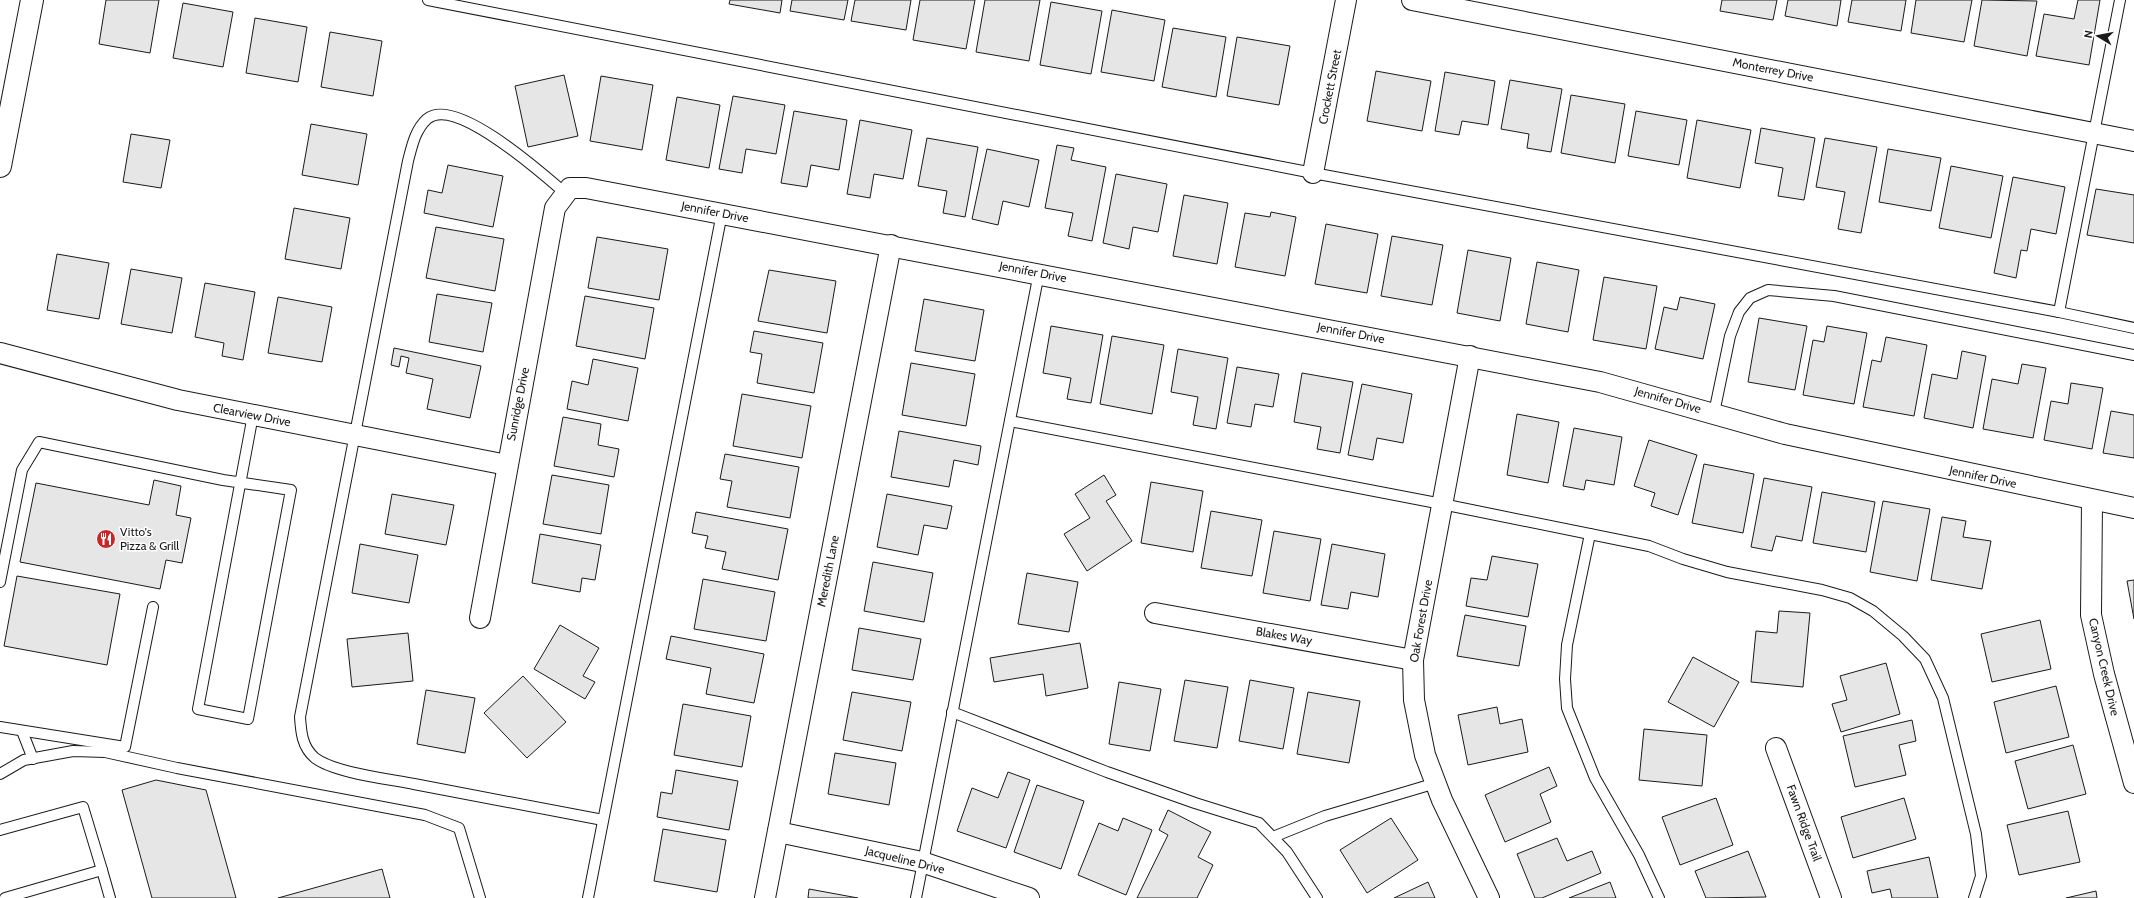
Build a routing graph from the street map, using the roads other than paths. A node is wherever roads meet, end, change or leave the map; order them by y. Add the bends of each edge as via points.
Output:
1 (32, 0) edge
2 (428, 0) edge
3 (1346, 0) edge
4 (1412, 0) edge
5 (2120, 0) edge
6 (2093, 133) junction
7 (2134, 141) edge
8 (0, 166) edge
9 (1314, 173) junction
10 (565, 193) junction
11 (722, 213) junction
12 (891, 245) junction
13 (1039, 273) junction
14 (2059, 312) junction
15 (2134, 328) edge
16 (0, 353) edge
17 (2134, 355) edge
18 (1470, 356) junction
19 (1714, 413) junction
20 (253, 415) junction
21 (1010, 421) junction
22 (353, 435) junction
23 (507, 465) junction
24 (241, 482) junction
25 (2092, 501) junction
26 (1442, 504) junction
27 (2134, 508) edge
28 (1590, 534) junction
29 (0, 582) edge
30 (153, 607) dead end
31 (1155, 613) dead end
32 (480, 618) dead end
33 (1413, 660) junction
34 (952, 712) junction
35 (0, 727) edge
36 (22, 731) junction
37 (1776, 748) dead end
38 (33, 759) junction
39 (0, 774) edge
40 (1436, 783) junction
41 (2134, 783) edge
42 (603, 820) junction
43 (0, 830) edge
44 (778, 832) junction
45 (1273, 837) junction
46 (922, 862) junction
47 (102, 870) junction
48 (5, 898) edge
49 (110, 898) edge
50 (480, 898) edge
51 (588, 898) edge
52 (765, 898) edge
53 (916, 898) edge
54 (1029, 898) edge
55 (1317, 898) edge
56 (1490, 898) edge
57 (1658, 898) edge
58 (1831, 898) edge
59 (1974, 898) edge

1 - 8 main road
2 - 9 lane
3 - 9 street, Crockett Street
4 - 6 street, Monterrey Drive
5 - 6 lane
6 - 7 street, Monterrey Drive
6 - 14 lane
9 - 14 lane
10 - 11 street, Jennifer Drive via 570,188 586,188
10 - 22 lane via 511,147 460,118 442,115 428,118 417,132 408,160
10 - 23 street, Sunridge Drive via 555,208
11 - 12 street, Jennifer Drive
11 - 42 lane
12 - 13 street, Jennifer Drive
12 - 44 street, Meredith Lane
13 - 18 street, Jennifer Drive
13 - 21 lane
14 - 15 lane
16 - 20 street, Clearview Drive via 178,400
17 - 19 lane via 1834,296 1768,290 1750,298 1738,312 1730,336
18 - 19 street, Jennifer Drive via 1600,382
18 - 26 street, Oak Forest Drive
19 - 25 street, Jennifer Drive via 1785,434
20 - 22 street, Clearview Drive
20 - 24 lane
21 - 26 lane
21 - 34 lane
22 - 23 street, Clearview Drive
22 - 42 lane via 300,717 306,749 316,759 330,766 370,776
23 - 32 street, Sunridge Drive
24 - 24 lane via 198,709 248,719 291,490
24 - 29 lane via 39,442 22,470
25 - 27 street, Jennifer Drive
25 - 41 street, Canyon Creek Drive via 2091,615 2104,674
26 - 28 lane
26 - 33 street, Oak Forest Drive
28 - 57 lane via 1567,645 1567,708 1596,778 1639,855
28 - 59 lane via 1649,546 1727,572 1822,590 1850,598 1873,611 1903,636 1925,659 1943,698 1976,834 1981,876
30 - 36 lane via 125,747
31 - 33 street, Blakes Way
33 - 40 street, Oak Forest Drive via 1414,700 1425,755
34 - 45 lane via 1107,772 1259,823
34 - 46 lane
35 - 36 lane
36 - 38 lane
37 - 58 street, Fawn Ridge Trail
38 - 39 lane via 24,760
38 - 50 lane via 73,751 105,752 425,815 458,828
40 - 45 lane via 1325,816
40 - 56 street, Oak Forest Drive
42 - 51 lane
43 - 47 lane via 83,806
44 - 46 street, Jacqueline Drive
44 - 52 street, Meredith Lane
45 - 55 lane via 1287,852
46 - 53 lane
46 - 54 street, Jacqueline Drive
47 - 48 lane
47 - 49 lane

